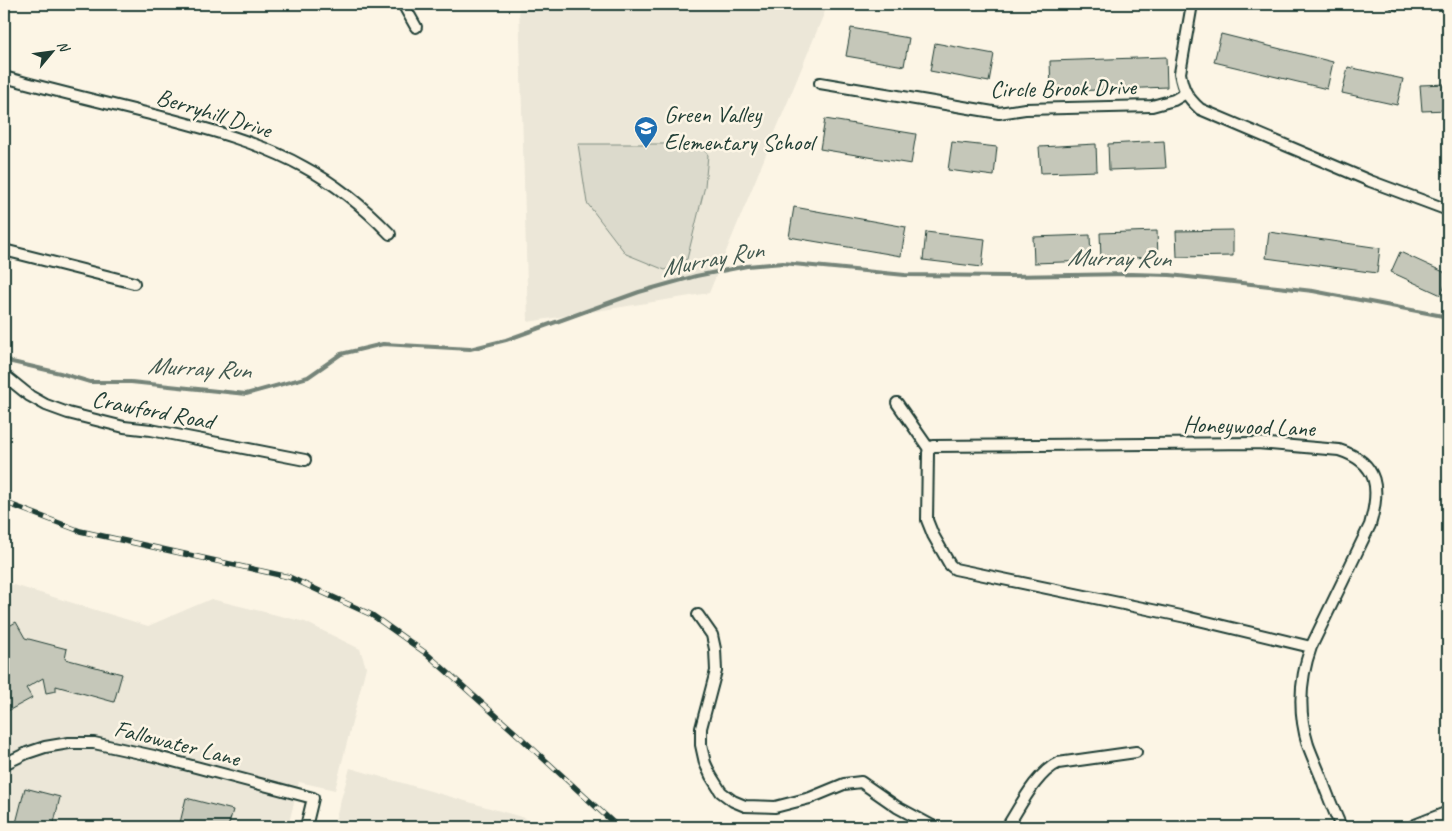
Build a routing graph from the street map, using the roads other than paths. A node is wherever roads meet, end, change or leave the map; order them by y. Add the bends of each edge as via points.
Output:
1 (403, 4) edge
2 (1192, 4) edge
3 (416, 27) dead end
4 (4, 77) edge
5 (820, 83) dead end
6 (1186, 93) junction
7 (1448, 210) edge
8 (390, 234) dead end
9 (4, 250) edge
10 (134, 283) dead end
11 (4, 375) edge
12 (897, 403) dead end
13 (929, 449) junction
14 (305, 460) dead end
15 (698, 615) dead end
16 (1311, 647) junction
17 (1136, 752) dead end
18 (4, 764) edge
19 (1448, 814) edge
20 (306, 827) edge
21 (934, 827) edge
22 (1007, 827) edge
23 (1341, 827) edge
24 (1415, 827) edge

1 - 3 street
2 - 6 street via 1180,73
4 - 8 street, Berryhill Drive via 184,123 272,152 329,182
5 - 6 street, Circle Brook Drive via 999,113 1025,108 1152,106
6 - 7 street via 1200,109 1370,181
9 - 10 street
11 - 14 street, Crawford Road via 30,396 68,413 124,427
12 - 13 street
13 - 16 street via 927,520 955,569 1168,613
13 - 16 street, Honeywood Lane via 933,446 1257,443 1347,452 1359,459 1372,476 1375,507 1367,533
15 - 21 street via 712,635 716,671 701,728 701,744 711,776 722,792 745,806 775,807 810,798 844,784 862,782 897,807
16 - 23 street, Honeywood Lane via 1302,681 1303,723 1308,745
17 - 22 street via 1050,766 1040,775
18 - 20 street, Fallowater Lane via 45,746 94,743 313,798
19 - 24 street

